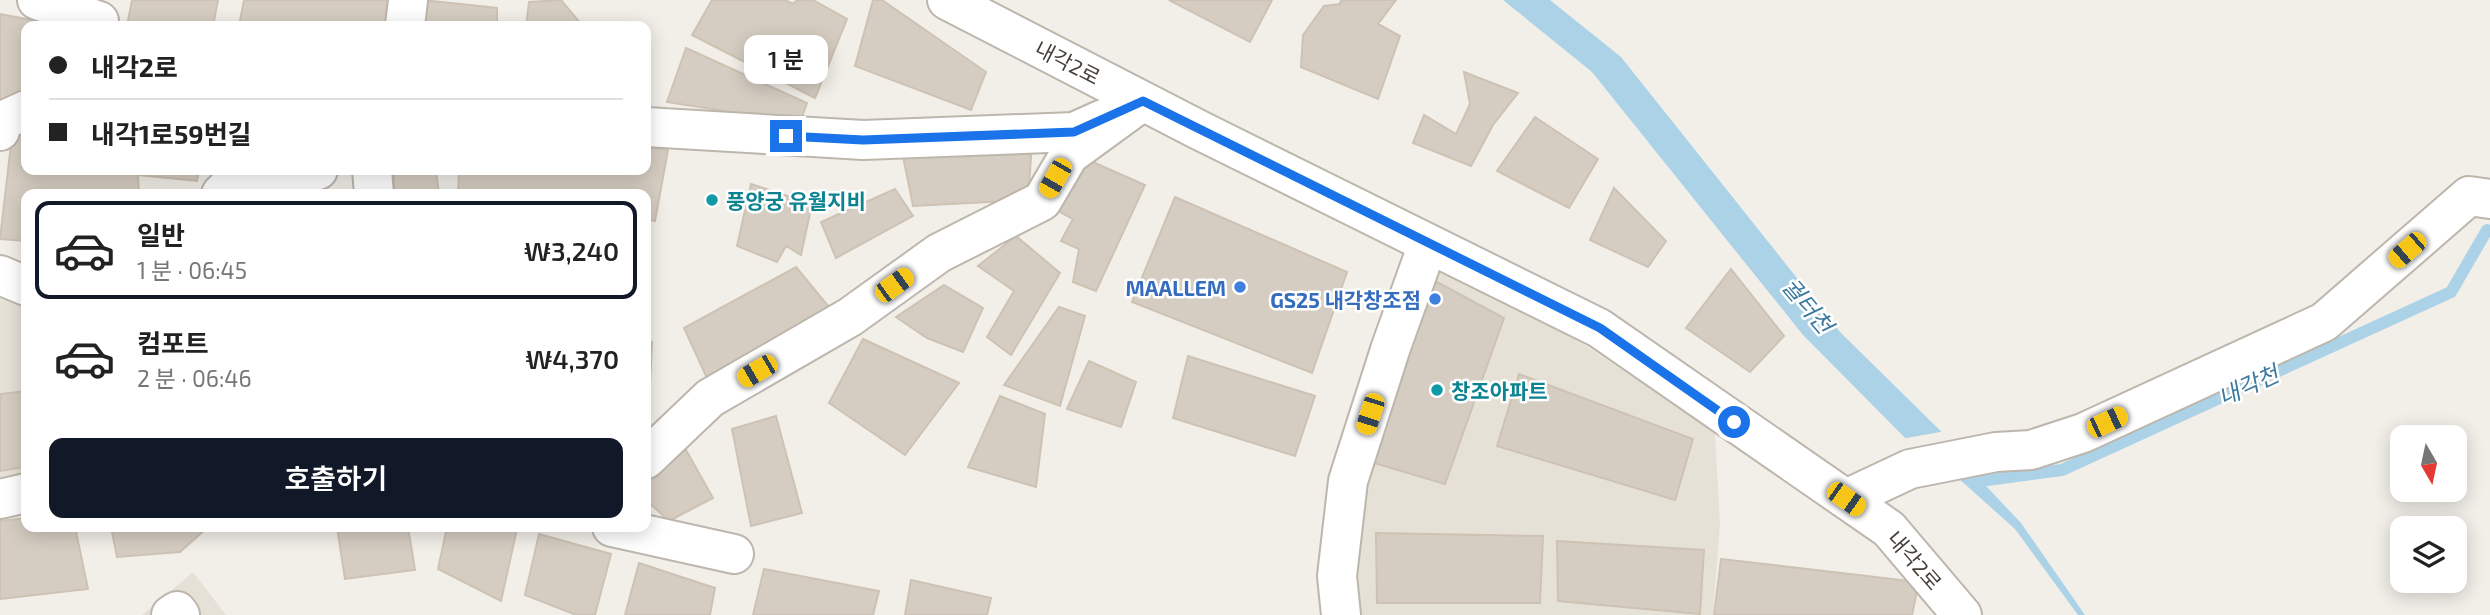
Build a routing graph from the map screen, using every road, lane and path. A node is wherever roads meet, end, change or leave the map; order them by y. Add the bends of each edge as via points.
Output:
1 (37, 0) edge
2 (408, 0) edge
3 (947, 0) edge
4 (100, 16) edge
5 (406, 21) edge
6 (1143, 101) junction
7 (21, 112) edge
8 (651, 127) edge
9 (0, 131) edge
10 (304, 175) edge
11 (226, 189) edge
12 (2490, 199) edge
13 (1428, 244) junction
14 (0, 275) edge
15 (21, 284) edge
16 (651, 454) edge
17 (21, 494) edge
18 (0, 499) edge
19 (1846, 499) junction
20 (635, 532) edge
21 (734, 554) dead end
22 (171, 615) edge
23 (180, 615) edge
24 (1341, 615) edge
25 (1962, 615) edge

1 - 4 street
2 - 5 street
3 - 6 street, 내각2로
6 - 8 street via 1074,132 863,140
6 - 13 street, 내각2로
6 - 16 street via 1069,155 1042,201 939,253 850,317 710,398
7 - 9 street via 2,121
10 - 11 street
12 - 19 street via 2469,196 2324,322 2083,433 2031,450 1910,469
13 - 19 street, 내각2로 via 1600,328
13 - 24 street via 1348,481 1337,576
14 - 15 street
17 - 18 street
19 - 25 street, 내각2로 via 1889,529
20 - 21 street
22 - 23 street via 177,611

